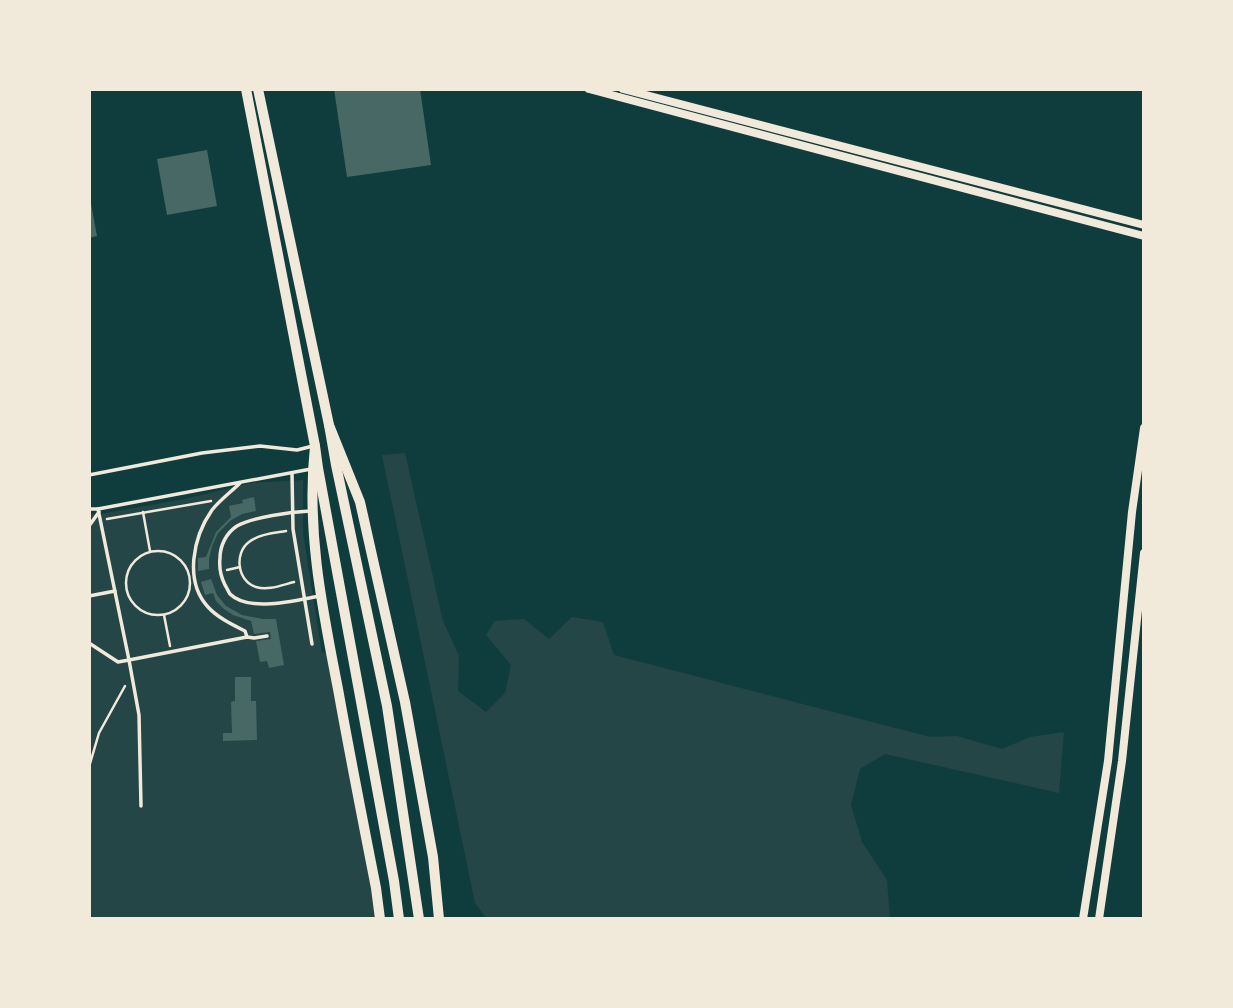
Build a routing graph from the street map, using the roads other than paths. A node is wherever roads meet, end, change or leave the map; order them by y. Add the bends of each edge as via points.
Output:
1 (246, 89) edge
2 (258, 89) edge
3 (589, 89) edge
4 (623, 89) edge
5 (1144, 225) edge
6 (1144, 236) edge
7 (329, 425) junction
8 (1144, 428) edge
9 (315, 446) junction
10 (315, 468) junction
11 (292, 472) junction
12 (89, 475) edge
13 (240, 482) junction
14 (89, 509) edge
15 (313, 510) junction
16 (99, 511) junction
17 (293, 512) junction
18 (89, 526) edge
19 (1144, 553) edge
20 (115, 591) junction
21 (89, 596) edge
22 (320, 596) junction
23 (303, 599) junction
24 (267, 636) dead end
25 (247, 637) junction
26 (89, 643) edge
27 (312, 644) dead end
28 (129, 660) junction
29 (141, 806) dead end
30 (380, 919) edge
31 (399, 919) edge
32 (419, 919) edge
33 (439, 919) edge
34 (1083, 919) edge
35 (1100, 919) edge

1 - 9 main road
2 - 7 main road
3 - 6 street
4 - 5 street
7 - 32 main road via 387,706
7 - 33 main road via 360,502 405,702 433,857
8 - 34 street via 1108,761
9 - 10 main road
9 - 12 lane via 225,450
10 - 11 lane
10 - 15 main road
10 - 31 main road
11 - 13 lane
11 - 17 lane
13 - 16 lane
13 - 25 lane via 202,527 194,577 209,608 245,631
14 - 16 lane
15 - 17 lane
15 - 22 main road
16 - 18 lane
16 - 20 lane
17 - 23 lane
17 - 23 lane via 234,528 226,536 219,562 231,594 242,601 276,605
19 - 35 street
20 - 21 lane
20 - 28 lane
22 - 23 lane
22 - 30 main road
23 - 27 lane
24 - 25 lane
25 - 28 lane
26 - 28 lane via 118,662
28 - 29 lane via 139,715

